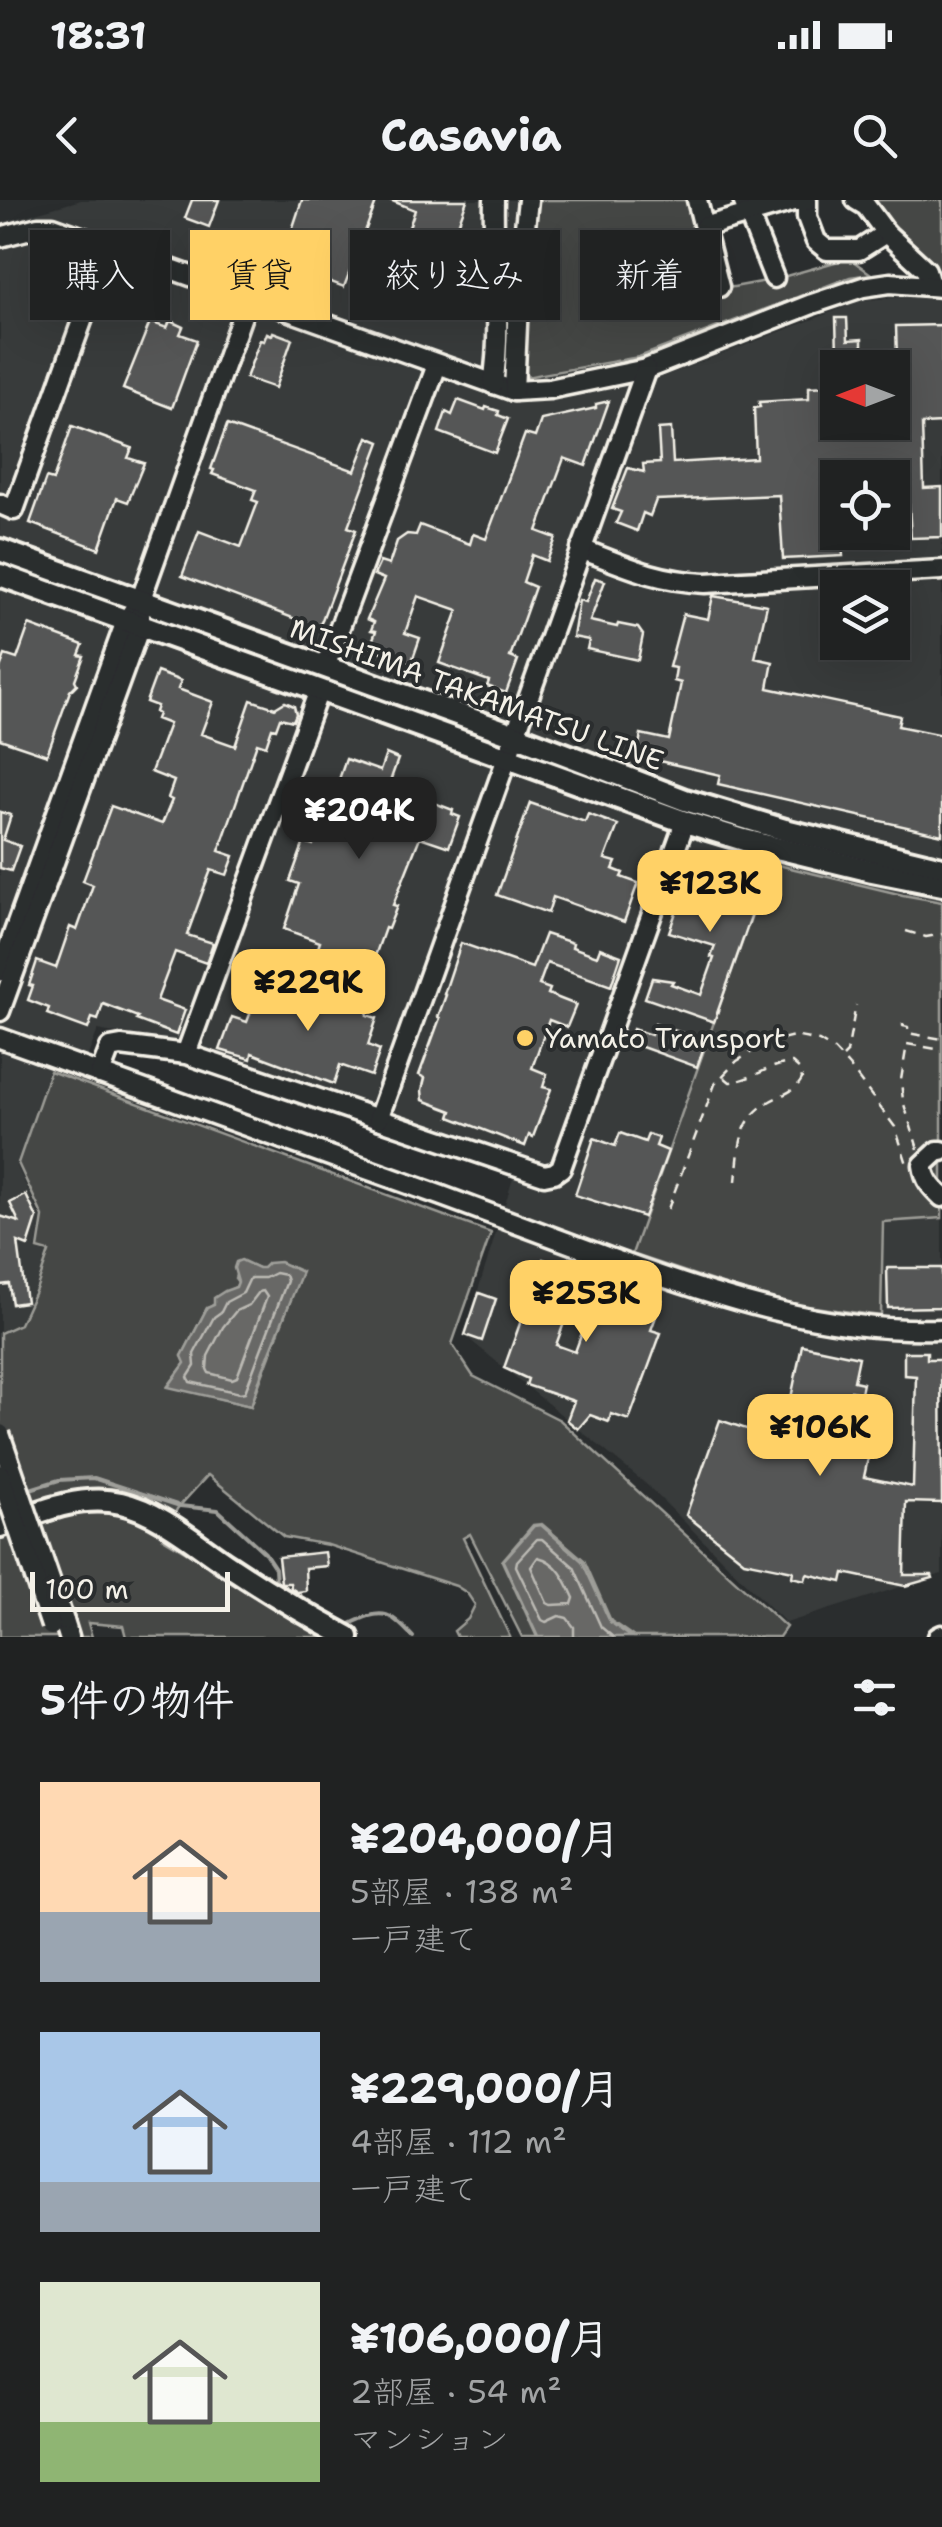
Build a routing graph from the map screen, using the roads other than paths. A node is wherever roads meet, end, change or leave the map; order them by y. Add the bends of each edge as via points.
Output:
1 (494, 200) edge
2 (528, 200) edge
3 (697, 200) edge
4 (856, 200) edge
5 (806, 201) edge
6 (746, 207) edge
7 (704, 227) junction
8 (61, 230) edge
9 (705, 230) edge
10 (886, 233) junction
11 (0, 236) edge
12 (774, 278) dead end
13 (936, 286) edge
14 (82, 320) edge
15 (240, 320) edge
16 (315, 320) edge
17 (437, 364) junction
18 (646, 369) junction
19 (493, 384) junction
20 (514, 391) junction
21 (0, 504) edge
22 (581, 548) junction
23 (0, 550) edge
24 (942, 570) edge
25 (0, 575) edge
26 (141, 599) junction
27 (132, 624) junction
28 (326, 667) junction
29 (319, 690) junction
30 (515, 734) junction
31 (506, 758) junction
32 (685, 822) junction
33 (942, 868) edge
34 (942, 884) edge
35 (0, 971) edge
36 (0, 1011) edge
37 (0, 1038) edge
38 (186, 1054) junction
39 (100, 1074) junction
40 (378, 1119) junction
41 (942, 1151) edge
42 (942, 1197) edge
43 (942, 1329) edge
44 (0, 1434) edge
45 (0, 1474) edge
46 (0, 1526) edge
47 (60, 1630) edge
48 (348, 1637) edge

1 - 19 street via 499,335
2 - 20 street
3 - 7 street
4 - 10 street
5 - 6 street
5 - 10 street via 816,241 827,250 859,250
6 - 7 street
6 - 12 street
7 - 9 street
8 - 11 street via 38,226
10 - 13 street
13 - 18 street via 863,287
14 - 21 street via 14,510
15 - 26 street
16 - 17 street
17 - 19 street
17 - 28 street
18 - 20 street
18 - 22 street
19 - 20 street
22 - 24 street via 680,582
22 - 30 street
23 - 26 main road, MISHIMA TAKAMATSU LINE
25 - 27 main road, MISHIMA TAKAMATSU LINE
26 - 27 street
26 - 28 main road, MISHIMA TAKAMATSU LINE
27 - 29 main road, MISHIMA TAKAMATSU LINE
27 - 35 street
27 - 36 street
28 - 30 main road, MISHIMA TAKAMATSU LINE
29 - 31 main road, MISHIMA TAKAMATSU LINE
29 - 38 street
30 - 31 street
30 - 33 main road, MISHIMA TAKAMATSU LINE via 685,800
31 - 32 main road, MISHIMA TAKAMATSU LINE
31 - 40 street
32 - 34 main road, MISHIMA TAKAMATSU LINE
32 - 40 street via 561,1168 544,1175
37 - 39 street
38 - 39 street via 110,1048
38 - 40 street
39 - 43 street via 740,1303 858,1327
41 - 42 street via 917,1169
44 - 47 street, bridge
45 - 47 street, bridge
46 - 48 main road via 68,1503 120,1503 154,1516

